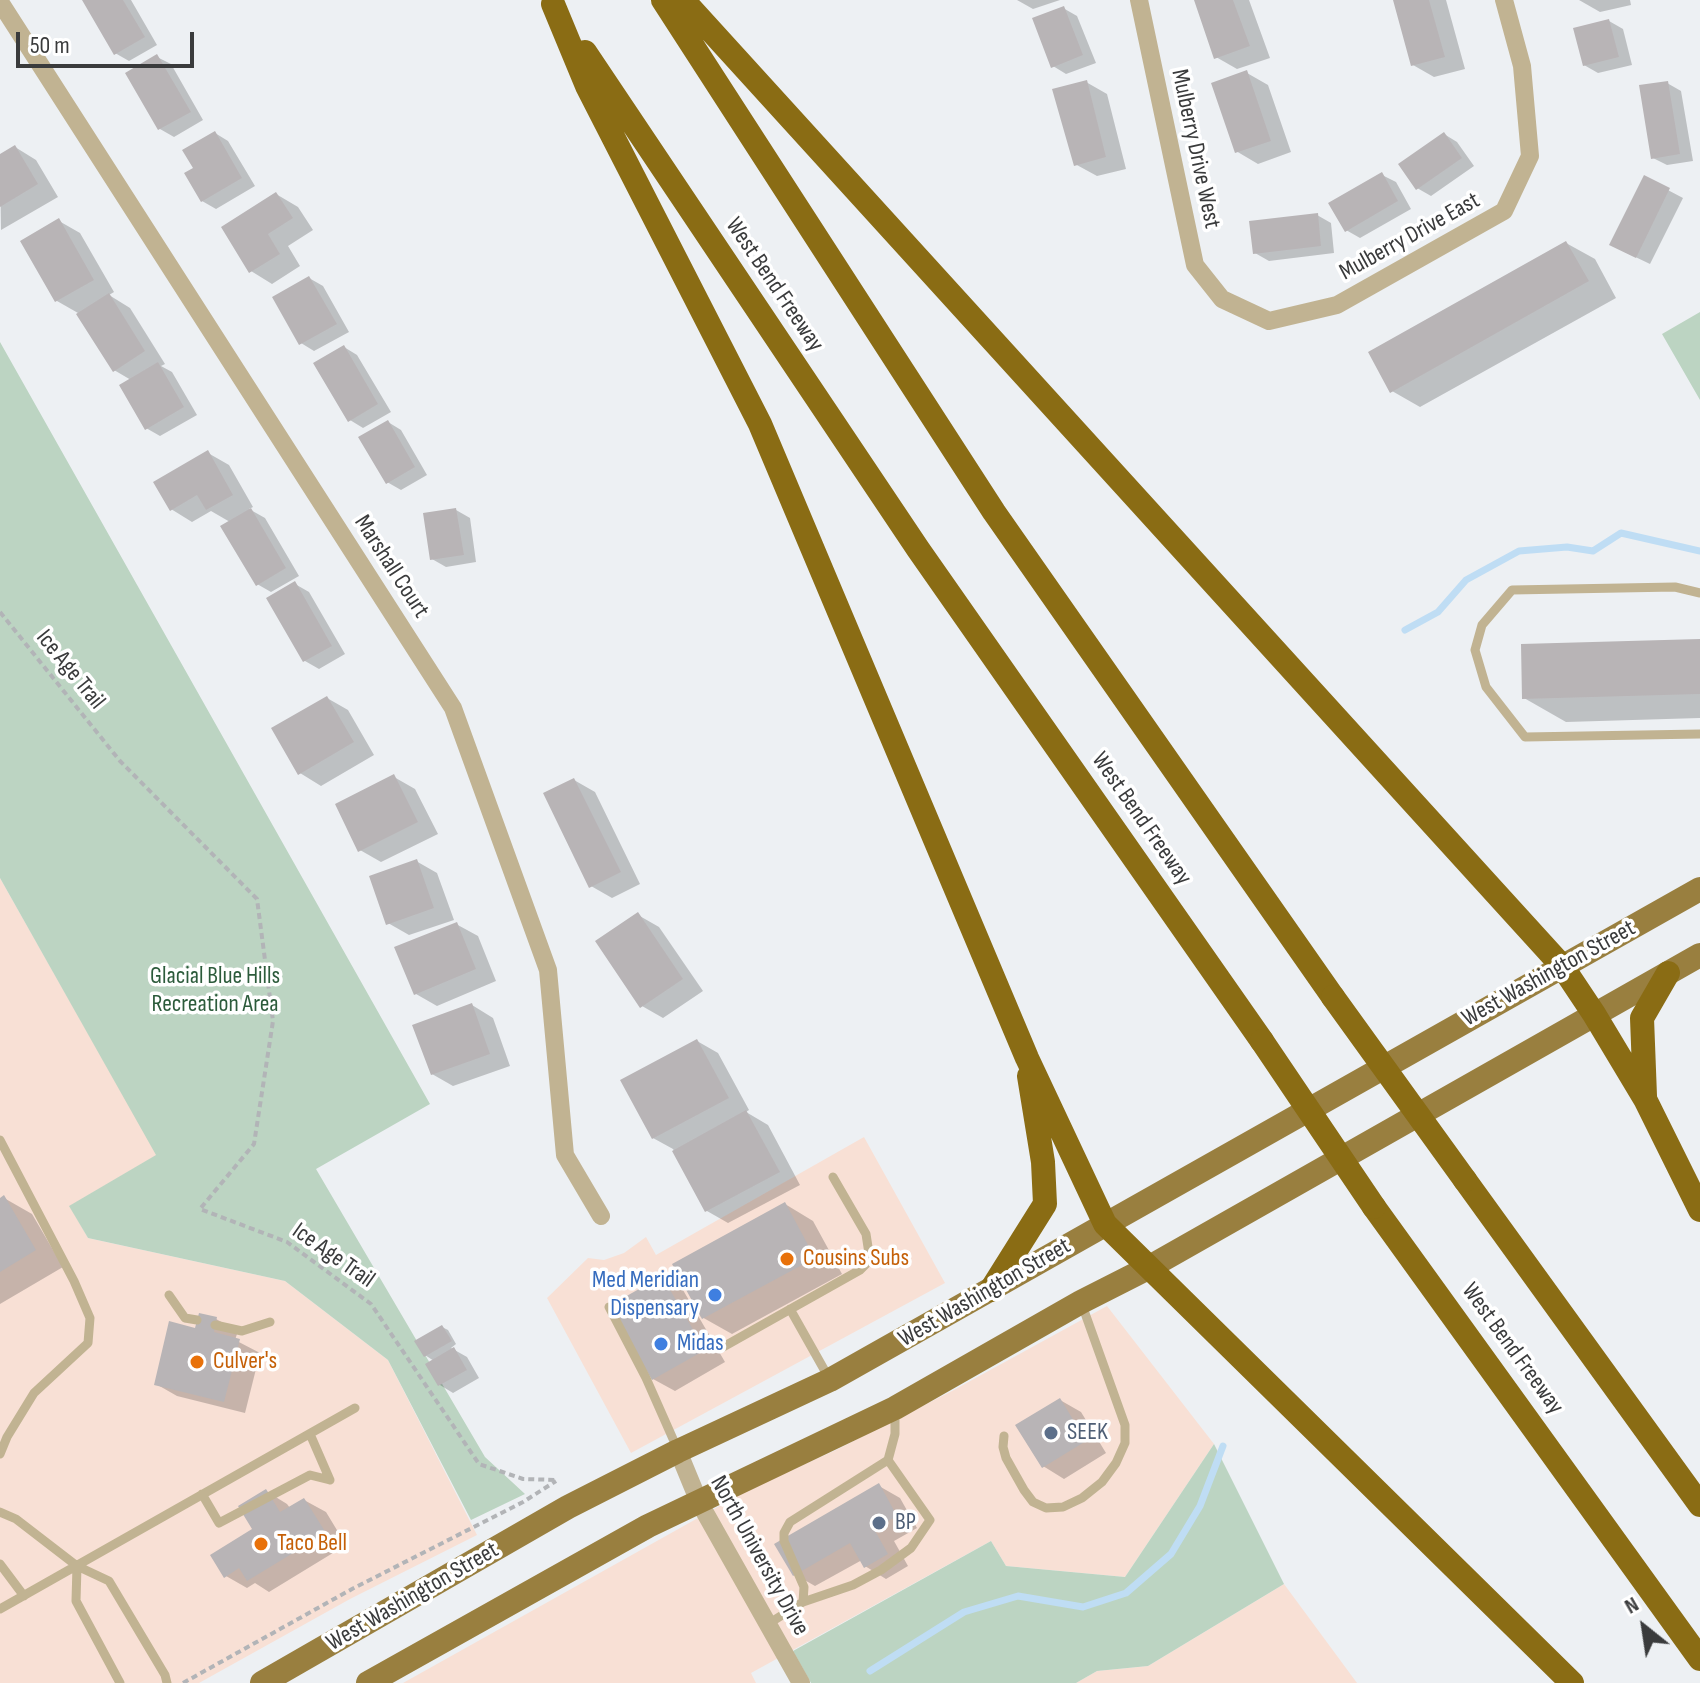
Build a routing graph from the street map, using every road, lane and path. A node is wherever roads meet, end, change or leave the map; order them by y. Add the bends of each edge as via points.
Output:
1 (663, 0) edge
2 (683, 0) edge
3 (1139, 0) edge
4 (1504, 0) edge
5 (0, 2) edge
6 (552, 2) edge
7 (1222, 299) joint
8 (1700, 593) edge
9 (0, 612) edge
10 (1700, 734) edge
11 (1700, 889) edge
12 (1700, 955) edge
13 (1562, 966) junction
14 (1668, 973) junction
15 (1594, 1014) junction
16 (1027, 1058) junction
17 (1645, 1099) junction
18 (0, 1140) edge
19 (833, 1177) dead end
20 (1700, 1210) edge
21 (601, 1216) dead end
22 (1105, 1224) junction
23 (1148, 1268) junction
24 (991, 1290) junction
25 (169, 1295) dead end
26 (1081, 1302) junction
27 (609, 1307) dead end
28 (790, 1309) junction
29 (197, 1320) dead end
30 (270, 1322) dead end
31 (215, 1325) dead end
32 (723, 1347) dead end
33 (830, 1380) junction
34 (355, 1408) dead end
35 (895, 1408) junction
36 (310, 1434) junction
37 (1004, 1436) dead end
38 (678, 1451) junction
39 (0, 1454) edge
40 (888, 1460) junction
41 (202, 1494) junction
42 (699, 1502) junction
43 (1700, 1505) edge
44 (0, 1512) edge
45 (0, 1564) edge
46 (77, 1566) junction
47 (24, 1596) junction
48 (803, 1602) junction
49 (0, 1609) edge
50 (768, 1624) junction
51 (1700, 1659) edge
52 (120, 1683) edge
53 (167, 1683) edge
54 (183, 1683) edge
55 (262, 1683) edge
56 (368, 1683) edge
57 (801, 1683) edge
58 (1572, 1683) edge

1 - 43 highway, bridge via 994,512 1333,997
2 - 13 highway
3 - 7 street, Mulberry Drive West via 1195,265
4 - 7 street, Mulberry Drive East via 1522,66 1530,156 1504,211 1337,305 1269,321
5 - 21 street, Marshall Court via 453,708 548,970 565,1155
6 - 16 highway via 587,86 760,424
6 - 51 highway, West Bend Freeway, bridge via 909,537 1374,1207
8 - 10 lane via 1675,587 1512,590 1482,625 1475,650 1486,687 1525,737
9 - 54 path, Ice Age Trail via 120,761 257,899 273,1021 254,1144 200,1209 287,1242 371,1304 479,1464 523,1479 558,1480
11 - 13 main road, West Washington Street
12 - 14 main road
13 - 15 highway
13 - 22 main road, West Washington Street
14 - 15 main road
14 - 17 highway via 1642,1018
15 - 17 highway
15 - 23 main road
16 - 22 highway
16 - 24 highway via 1045,1204
17 - 20 highway
18 - 39 lane via 90,1318 88,1343 34,1393
19 - 28 lane via 866,1234 870,1260
22 - 23 highway
22 - 24 main road, West Washington Street
23 - 26 main road
23 - 58 highway
24 - 33 main road, West Washington Street
25 - 29 lane via 185,1318
26 - 35 main road
26 - 37 lane via 1125,1425 1125,1443 1116,1463 1082,1498 1046,1508 1024,1490 1006,1458
27 - 38 lane
28 - 32 lane
28 - 33 lane
30 - 31 lane via 242,1331
33 - 38 main road, West Washington Street
34 - 36 lane
35 - 40 lane
35 - 42 main road
36 - 41 lane
36 - 41 lane via 330,1480 310,1475 219,1523
38 - 42 street, North University Drive
38 - 55 main road, West Washington Street via 568,1507
40 - 48 lane via 790,1522 784,1541 804,1587
40 - 48 lane via 930,1520 911,1548 881,1570
41 - 46 lane
42 - 50 street, North University Drive
42 - 56 main road
44 - 46 lane
45 - 47 lane
46 - 47 lane
46 - 52 lane via 76,1601
46 - 53 lane via 109,1581
47 - 49 lane
48 - 50 lane
50 - 57 street, North University Drive

